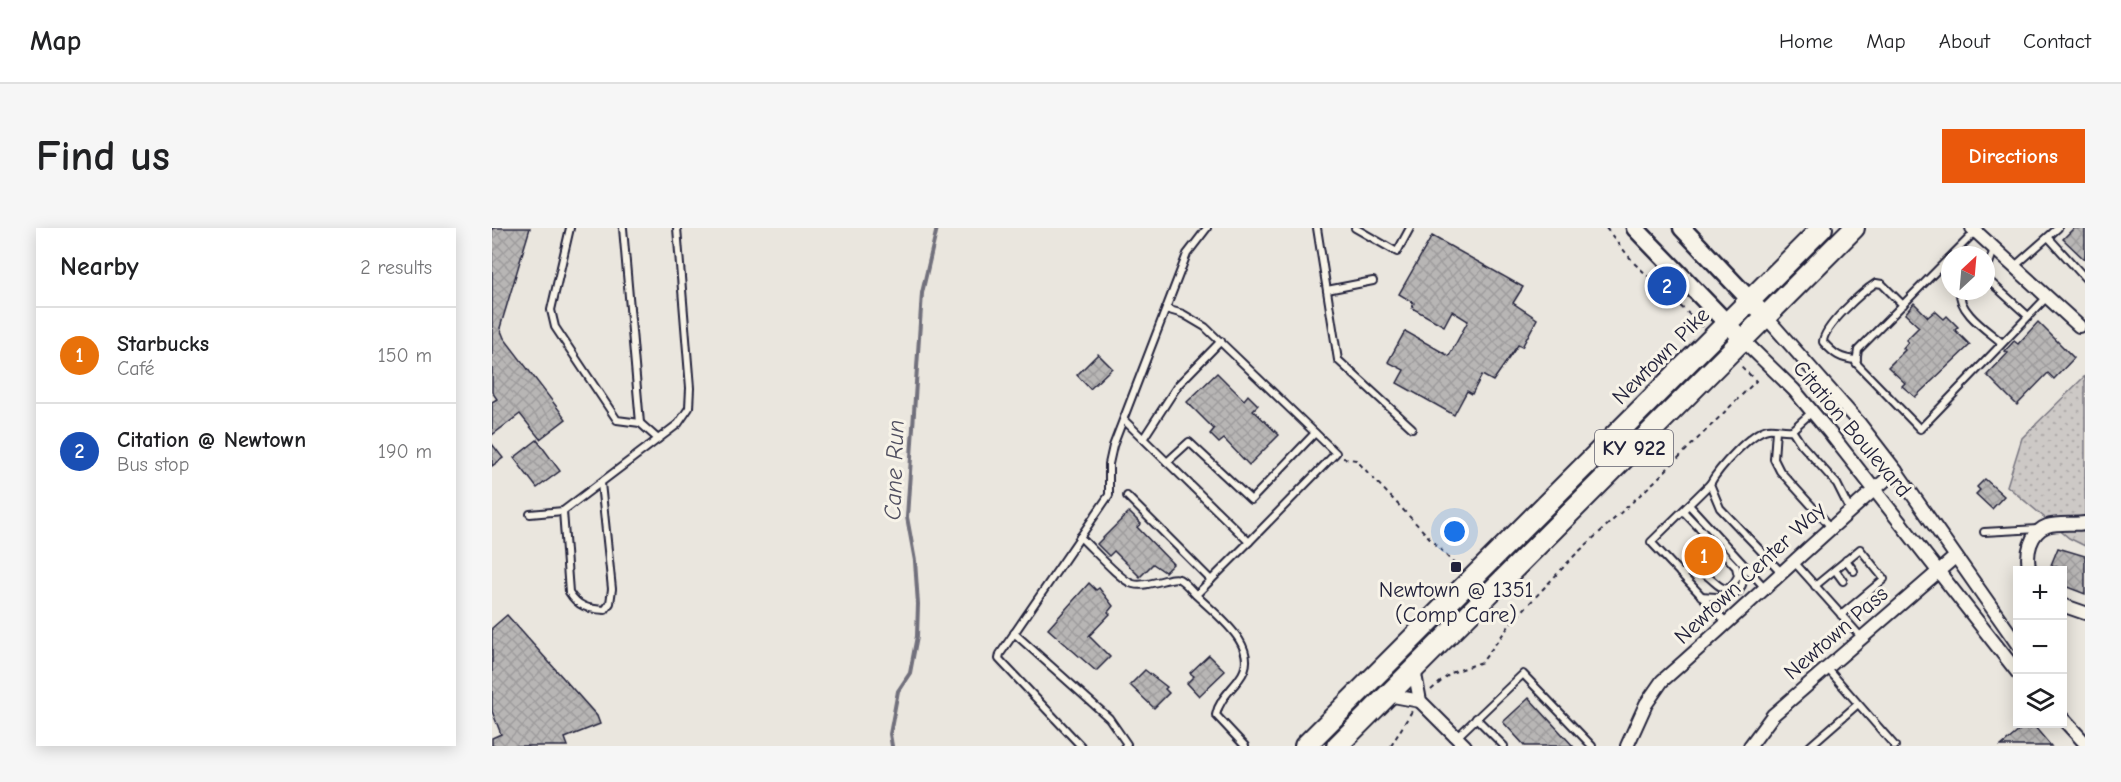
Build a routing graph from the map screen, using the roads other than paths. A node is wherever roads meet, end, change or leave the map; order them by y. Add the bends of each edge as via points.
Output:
1 (570, 228) edge
2 (623, 228) edge
3 (678, 228) edge
4 (1207, 228) edge
5 (1317, 228) edge
6 (1355, 228) edge
7 (1410, 228) edge
8 (1635, 228) edge
9 (1682, 228) edge
10 (1822, 228) edge
11 (1854, 228) edge
12 (2058, 228) edge
13 (1974, 230) edge
14 (2049, 238) junction
15 (1960, 246) edge
16 (1992, 246) edge
17 (1995, 249) edge
18 (1941, 266) edge
19 (2014, 267) junction
20 (2085, 278) edge
21 (1373, 281) dead end
22 (1995, 287) edge
23 (1327, 290) junction
24 (2048, 297) junction
25 (1750, 300) junction
26 (1960, 300) edge
27 (1903, 305) junction
28 (1166, 309) junction
29 (2028, 316) junction
30 (1766, 317) junction
31 (1727, 325) junction
32 (2079, 326) dead end
33 (1743, 340) junction
34 (1221, 341) junction
35 (2002, 343) junction
36 (1857, 360) junction
37 (1812, 412) junction
38 (1124, 420) junction
39 (640, 423) junction
40 (1412, 428) dead end
41 (1776, 430) junction
42 (1792, 430) junction
43 (1315, 433) junction
44 (658, 439) junction
45 (1143, 439) junction
46 (1167, 462) junction
47 (1896, 471) junction
48 (601, 483) junction
49 (1710, 484) junction
50 (1875, 490) junction
51 (1127, 496) dead end
52 (1689, 505) junction
53 (1850, 510) junction
54 (563, 511) junction
55 (1683, 511) junction
56 (530, 514) dead end
57 (2085, 523) edge
58 (1830, 526) junction
59 (2042, 529) junction
60 (1984, 532) dead end
61 (1080, 537) junction
62 (1249, 542) junction
63 (1955, 557) junction
64 (1846, 560) junction
65 (1795, 563) junction
66 (1743, 564) junction
67 (2030, 566) edge
68 (1835, 570) junction
69 (1854, 571) dead end
70 (1940, 572) junction
71 (1680, 573) junction
72 (1783, 574) junction
73 (1211, 580) junction
74 (1843, 581) dead end
75 (1815, 586) junction
76 (1766, 589) junction
77 (1196, 595) junction
78 (1701, 596) junction
79 (2067, 607) edge
80 (2085, 613) edge
81 (1841, 615) junction
82 (1727, 623) junction
83 (1014, 633) junction
84 (2013, 638) edge
85 (1862, 639) junction
86 (2013, 667) edge
87 (1827, 668) junction
88 (1414, 669) junction
89 (1388, 695) junction
90 (1421, 701) junction
91 (1858, 704) junction
92 (1476, 718) junction
93 (2067, 720) edge
94 (2067, 723) edge
95 (2073, 728) junction
96 (1461, 742) edge
97 (2085, 743) edge
98 (1081, 746) edge
99 (1125, 746) edge
100 (1245, 746) edge
101 (1305, 746) edge
102 (1337, 746) edge
103 (1504, 746) edge
104 (1592, 746) edge
105 (1627, 746) edge
106 (1750, 746) edge
107 (1809, 746) edge
108 (1895, 746) edge

1 - 39 lane via 551,310 555,327 617,420
2 - 39 lane
3 - 44 lane via 689,408 678,424
4 - 28 lane via 1187,254
5 - 23 lane
6 - 7 lane via 1397,252
8 - 31 main road, Citation Boulevard
9 - 25 main road, Citation Boulevard
10 - 25 highway, Newtown Pike / KY 922
11 - 30 highway, Newtown Pike / KY 922
12 - 14 lane
13 - 15 lane
13 - 16 street
14 - 19 lane
14 - 20 lane
17 - 19 street
18 - 27 lane
19 - 24 street
21 - 23 lane
22 - 29 lane
23 - 40 lane via 1338,360
24 - 29 lane
24 - 32 street
25 - 30 main road, Citation Boulevard
25 - 31 highway, Newtown Pike / KY 922
26 - 35 lane
27 - 36 lane via 1858,350
27 - 36 lane via 1882,284 1876,283 1823,335 1823,342 1835,355
28 - 34 lane via 1206,327
28 - 38 lane
29 - 35 lane
30 - 33 highway, Newtown Pike / KY 922
30 - 47 street, Citation Boulevard
31 - 33 main road, Citation Boulevard
31 - 101 highway, Newtown Pike / KY 922
33 - 37 street, Citation Boulevard
33 - 88 highway, Newtown Pike / KY 922
34 - 43 lane
34 - 45 lane via 1178,385
35 - 36 lane via 1920,429
37 - 42 lane
37 - 50 street, Citation Boulevard
38 - 45 lane
38 - 61 lane via 1108,464 1109,495
39 - 44 lane
41 - 42 lane
41 - 49 lane via 1768,429 1752,437
41 - 58 lane via 1774,459 1780,471
42 - 53 lane via 1837,484
43 - 46 lane via 1251,500 1189,442
43 - 62 lane via 1336,453
44 - 48 lane
45 - 46 lane
46 - 62 lane
47 - 50 street, Newtown Center Way
47 - 63 street, Citation Boulevard
48 - 54 lane
48 - 54 lane via 612,589 605,610 575,603 569,592
49 - 52 lane
49 - 72 lane via 1720,508
50 - 53 street, Newtown Center Way
50 - 70 street, Citation Boulevard
51 - 73 lane
52 - 55 lane
52 - 66 lane
53 - 58 street, Newtown Center Way
54 - 56 lane
55 - 71 lane via 1651,542
55 - 71 lane via 1736,567 1738,576 1734,584 1724,588 1703,573
57 - 59 street
58 - 65 street, Newtown Center Way
59 - 60 lane
59 - 67 street via 2030,545
61 - 77 lane via 1134,585 1157,584 1173,578
61 - 83 lane
62 - 73 lane
63 - 70 street, Newtown Pass
63 - 84 street, Citation Boulevard
64 - 68 lane
64 - 69 lane
64 - 81 lane via 1860,549 1884,579 1867,589
65 - 72 street, Newtown Center Way
65 - 75 lane
66 - 76 lane
66 - 78 lane via 1745,581 1738,592 1726,598
68 - 74 lane
68 - 75 lane
70 - 85 street, Newtown Pass
70 - 86 street, Citation Boulevard
71 - 78 lane
72 - 76 street, Newtown Center Way
73 - 77 lane
75 - 81 lane
76 - 82 street, Newtown Center Way
77 - 100 lane via 1240,639 1245,649 1243,674 1218,706 1216,715
78 - 82 lane
79 - 80 street
81 - 85 lane
82 - 105 street, Newtown Center Way via 1662,681 1646,704
83 - 98 lane via 999,659
83 - 99 lane via 1108,718
85 - 87 street, Newtown Pass
87 - 91 lane
87 - 106 street, Newtown Pass via 1773,716
88 - 89 highway, Newtown Pike / KY 922
88 - 90 street
89 - 90 street
89 - 102 highway, Newtown Pike / KY 922
90 - 96 street
91 - 107 lane
91 - 108 lane
92 - 96 lane
92 - 103 lane
92 - 104 lane via 1523,674
93 - 95 street
94 - 95 street
95 - 97 street

